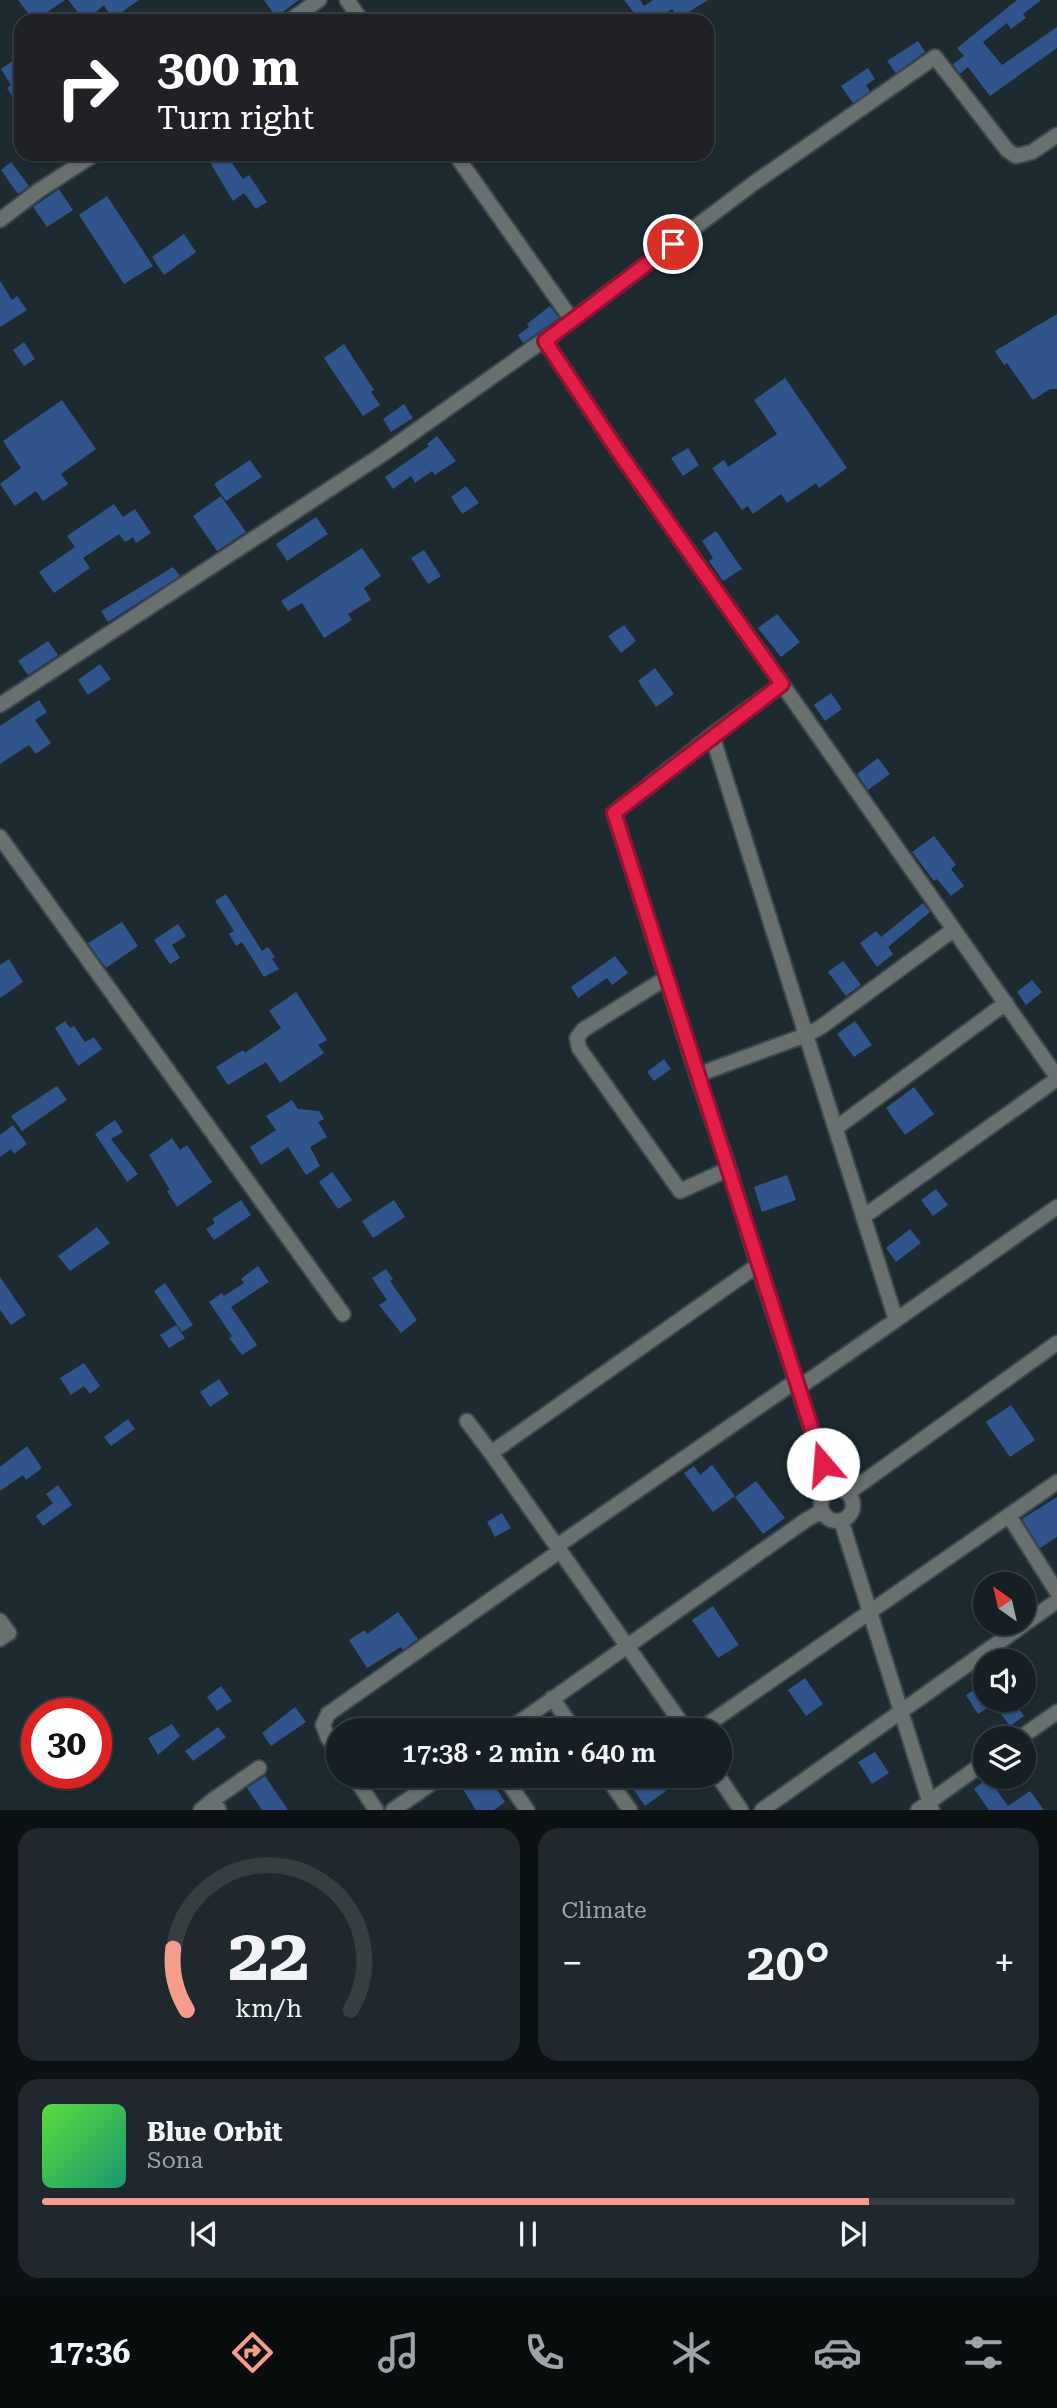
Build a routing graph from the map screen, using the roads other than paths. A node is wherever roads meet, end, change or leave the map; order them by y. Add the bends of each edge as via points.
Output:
1 (319, 0) edge
2 (299, 14) edge
3 (1057, 135) edge
4 (84, 161) edge
5 (460, 161) edge
6 (0, 220) edge
7 (572, 320) junction
8 (545, 341) junction
9 (782, 684) junction
10 (0, 705) edge
11 (712, 735) junction
12 (0, 837) edge
13 (953, 930) junction
14 (666, 978) junction
15 (1006, 1003) junction
16 (806, 1035) junction
17 (696, 1074) junction
18 (1057, 1078) edge
19 (836, 1128) junction
20 (729, 1169) junction
21 (1057, 1207) edge
22 (863, 1217) junction
23 (758, 1265) junction
24 (343, 1314) dead end
25 (896, 1320) junction
26 (1057, 1343) edge
27 (797, 1384) junction
28 (467, 1421) dead end
29 (491, 1453) junction
30 (1057, 1482) edge
31 (831, 1489) junction
32 (848, 1493) junction
33 (822, 1511) junction
34 (1009, 1516) junction
35 (841, 1520) junction
36 (558, 1548) junction
37 (1057, 1592) edge
38 (1057, 1601) edge
39 (871, 1612) junction
40 (0, 1621) edge
41 (0, 1639) edge
42 (626, 1646) junction
43 (552, 1698) junction
44 (901, 1710) junction
45 (1057, 1712) edge
46 (326, 1718) edge
47 (525, 1718) edge
48 (566, 1718) edge
49 (678, 1718) edge
50 (717, 1718) edge
51 (1036, 1727) edge
52 (259, 1768) dead end
53 (973, 1771) edge
54 (362, 1788) edge
55 (425, 1788) edge
56 (512, 1788) edge
57 (614, 1788) edge
58 (726, 1788) edge
59 (216, 1805) edge
60 (927, 1807) edge
61 (201, 1810) edge
62 (376, 1810) edge
63 (393, 1810) edge
64 (527, 1810) edge
65 (630, 1810) edge
66 (741, 1810) edge
67 (762, 1810) edge

1 - 2 street
3 - 7 street via 1032,152 1016,156 935,57
4 - 6 street
5 - 7 street
7 - 8 street
8 - 9 street
8 - 10 street via 386,452
9 - 11 street
9 - 13 street
11 - 14 street via 614,813
11 - 16 street
12 - 24 street
13 - 15 street
13 - 16 street
14 - 17 street
14 - 20 street via 583,1030 577,1038 579,1048 680,1191
15 - 18 street
15 - 19 street
16 - 17 street
16 - 19 street
17 - 20 street
18 - 22 street
19 - 22 street
20 - 23 street
21 - 25 street
22 - 25 street
23 - 27 street
23 - 29 street
25 - 27 street
26 - 32 street
27 - 31 street
27 - 36 street
28 - 29 street
29 - 36 street
30 - 34 street
31 - 32 street
31 - 33 street via 821,1502
32 - 35 street via 853,1509
33 - 35 street via 833,1521
33 - 42 street
34 - 37 street
34 - 39 street
35 - 39 street
36 - 42 street
36 - 46 street
38 - 44 street
39 - 44 street
39 - 50 street
40 - 41 street via 9,1633
42 - 43 street
42 - 49 street
43 - 47 street
43 - 48 street
44 - 60 street
44 - 67 street
45 - 51 street
52 - 59 street
53 - 60 street
54 - 62 street
55 - 63 street
56 - 64 street
57 - 65 street
58 - 66 street
59 - 61 street

